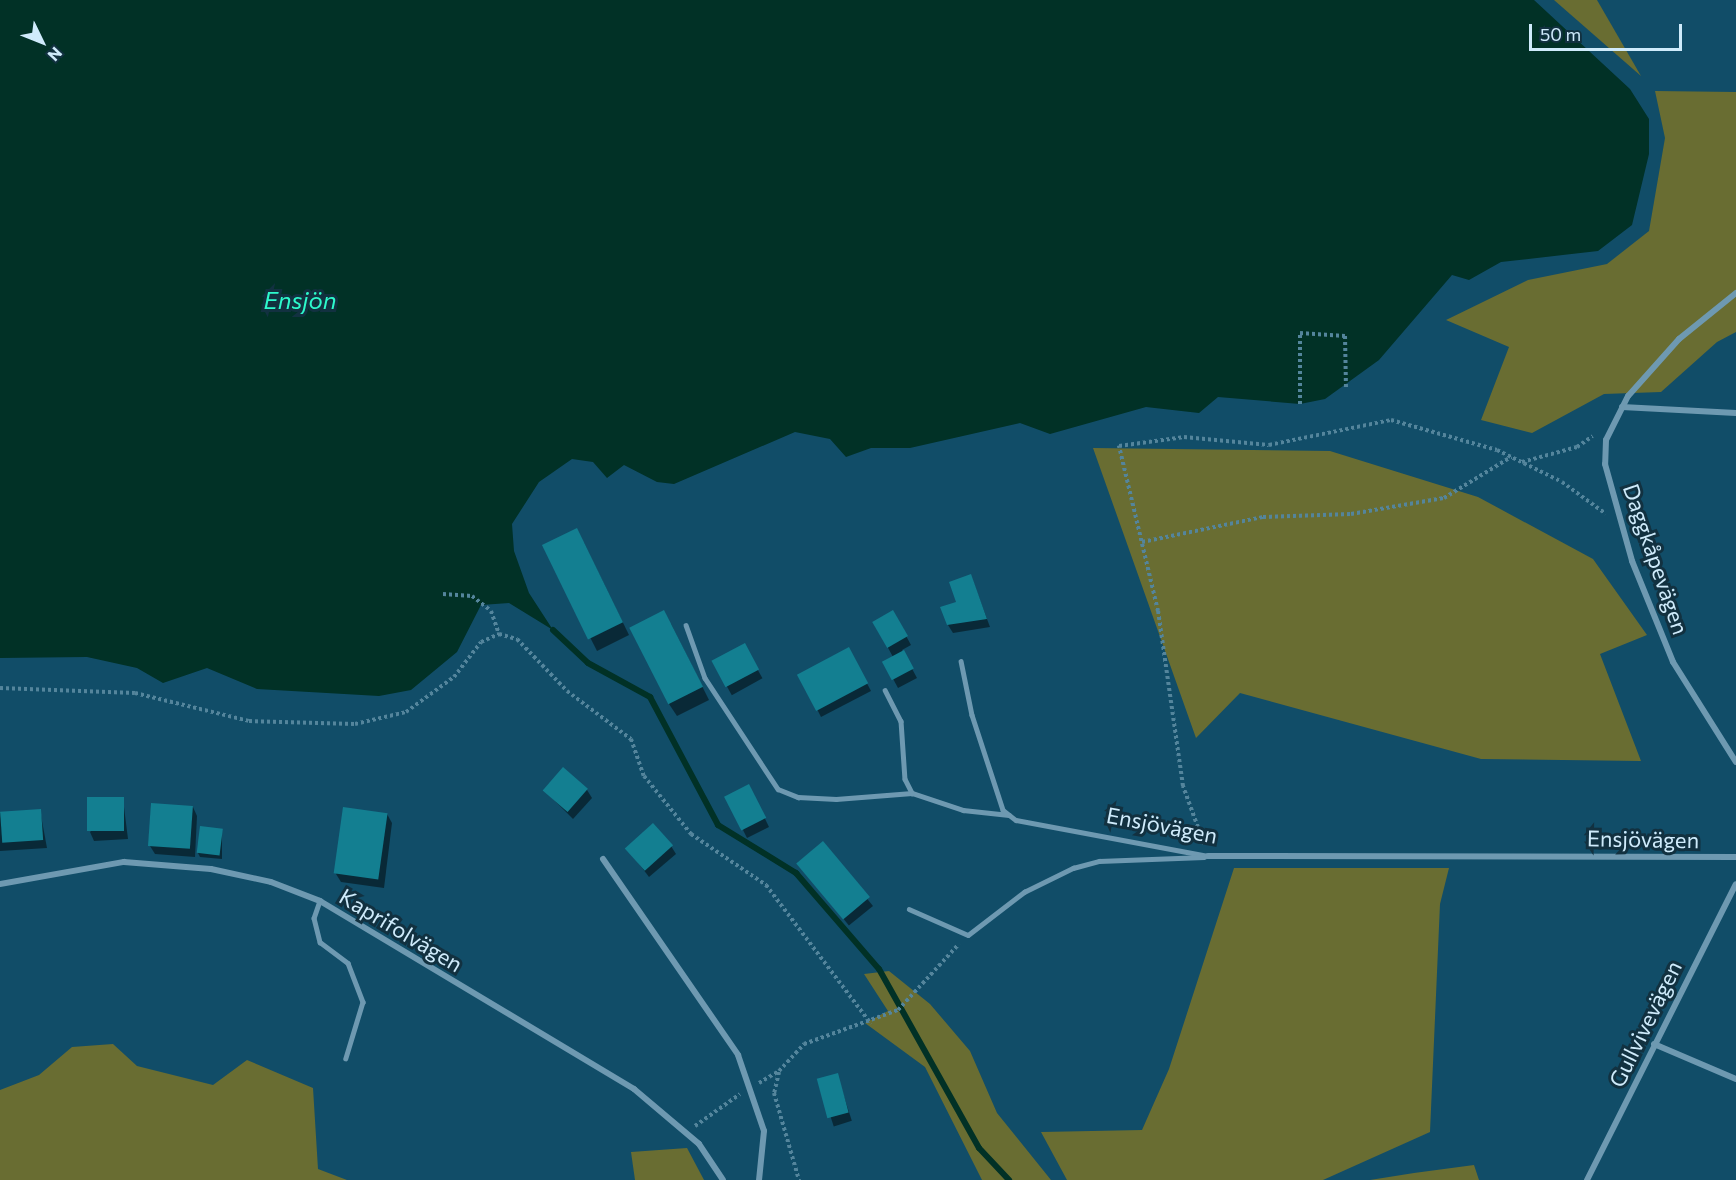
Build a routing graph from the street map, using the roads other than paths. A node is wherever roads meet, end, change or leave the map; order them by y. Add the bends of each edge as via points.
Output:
1 (1736, 293) edge
2 (1622, 406) junction
3 (1736, 413) edge
4 (686, 625) dead end
5 (961, 661) dead end
6 (885, 690) dead end
7 (1736, 762) edge
8 (912, 793) junction
9 (1009, 815) junction
10 (1208, 856) junction
11 (1736, 857) edge
12 (603, 859) dead end
13 (0, 884) edge
14 (1736, 884) edge
15 (320, 901) junction
16 (909, 909) dead end
17 (1654, 1044) junction
18 (346, 1058) dead end
19 (1736, 1079) edge
20 (723, 1180) edge
21 (759, 1180) edge
22 (1587, 1180) edge

1 - 2 street, Daggkåpevägen via 1679,339
2 - 3 street
2 - 7 street, Daggkåpevägen via 1606,440 1605,464 1622,525 1686,688
4 - 8 lane, Ensjövägen via 705,678 778,789 798,796 836,799
5 - 9 lane via 972,715
6 - 8 lane via 901,721 905,779
8 - 9 lane, Ensjövägen via 963,810
9 - 10 lane, Ensjövägen
10 - 11 street, Ensjövägen
10 - 16 lane via 1099,861 1073,868 1024,892 968,934
12 - 21 street via 738,1055 764,1131
13 - 15 street, Kaprifolvägen via 124,862 212,869 271,882
14 - 17 street, Gullvivevägen
15 - 18 lane via 314,918 320,942 348,963 363,1002
15 - 20 street, Kaprifolvägen via 634,1089 687,1132
17 - 19 street
17 - 22 street, Gullvivevägen

